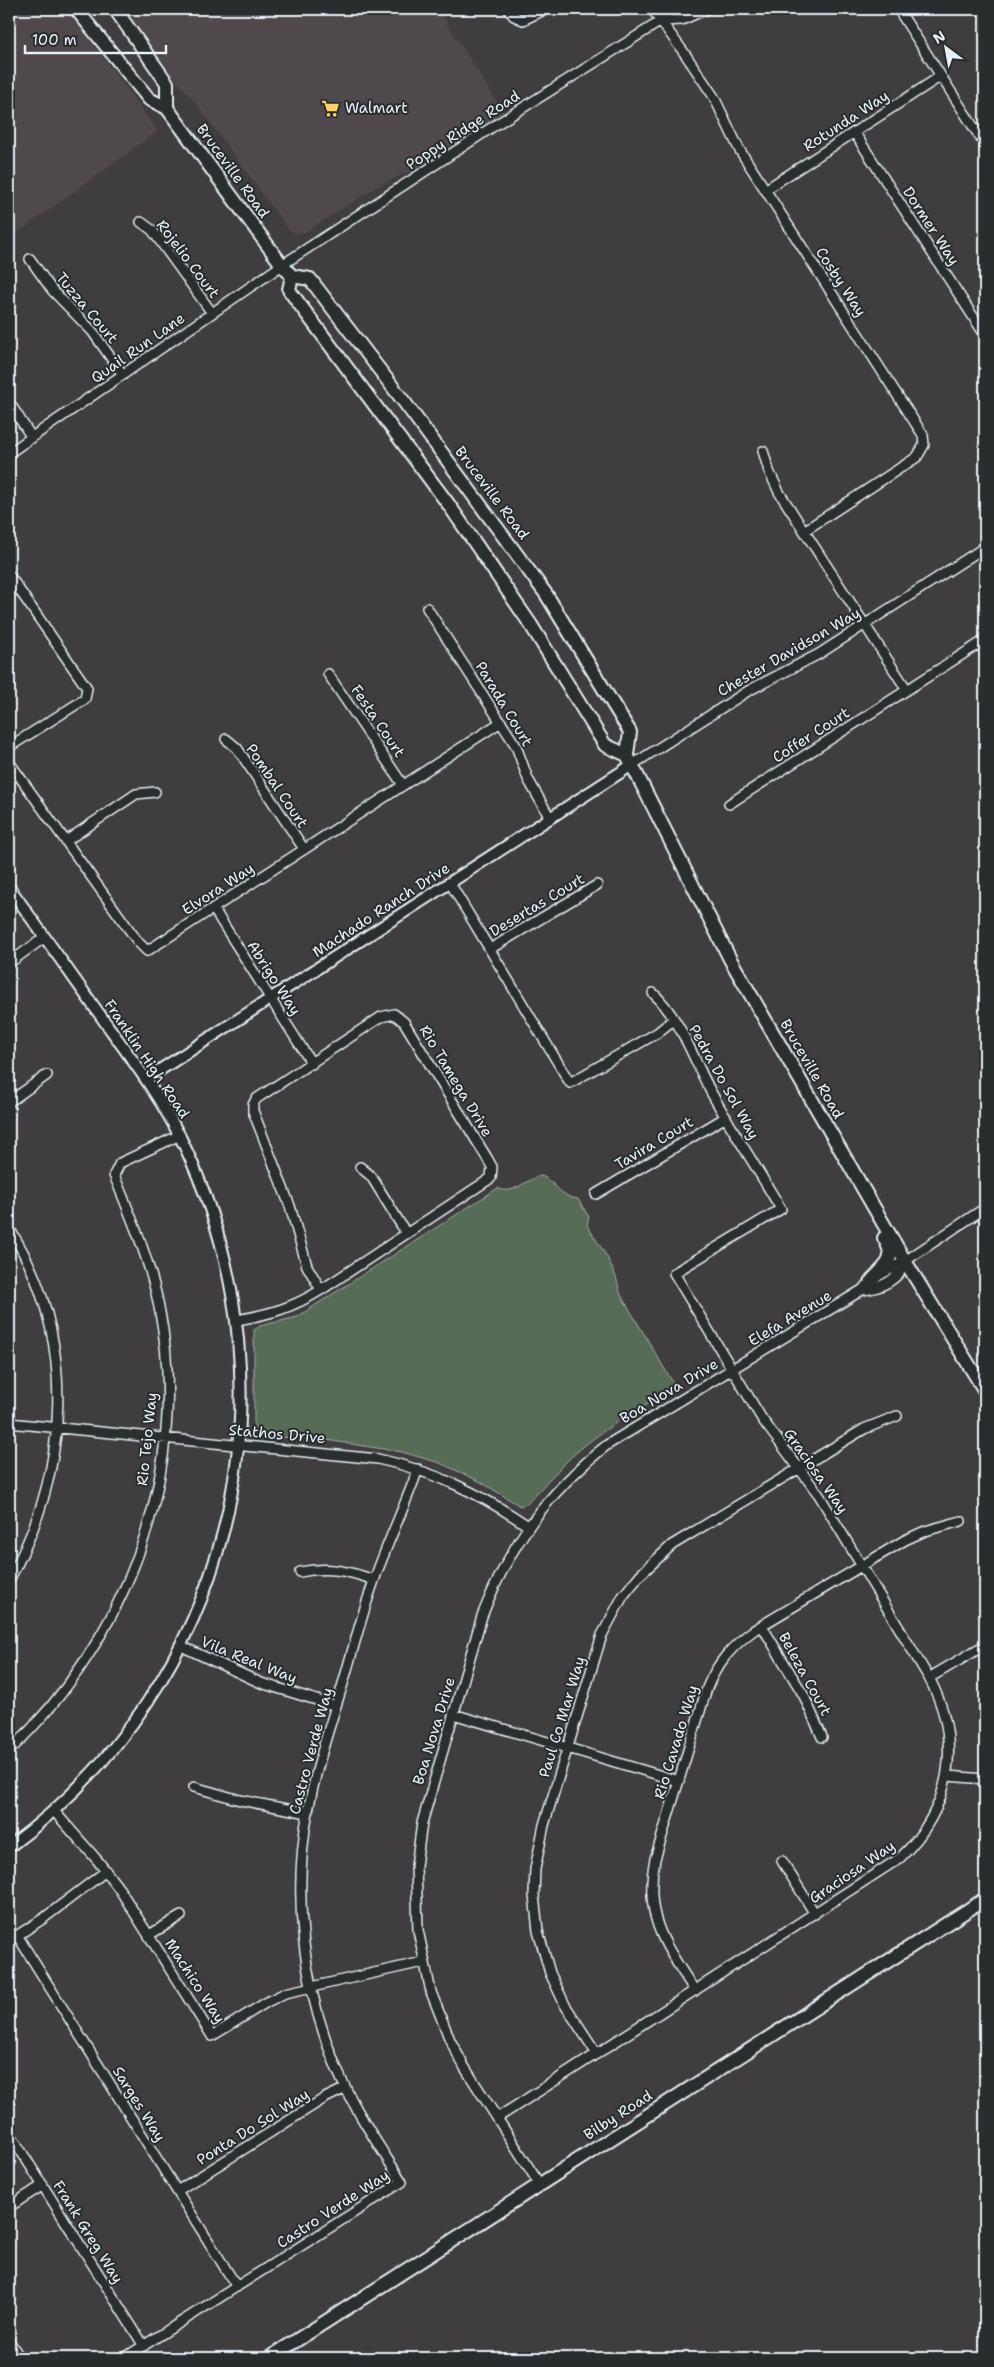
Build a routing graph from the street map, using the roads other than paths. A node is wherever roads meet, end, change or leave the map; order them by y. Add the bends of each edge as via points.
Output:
1 (76, 9) edge
2 (115, 9) edge
3 (508, 9) edge
4 (546, 9) edge
5 (652, 9) edge
6 (671, 9) edge
7 (707, 9) edge
8 (898, 9) edge
9 (661, 21) junction
10 (941, 76) junction
11 (167, 108) junction
12 (854, 132) junction
13 (985, 145) edge
14 (765, 190) junction
15 (142, 222) dead end
16 (30, 259) dead end
17 (282, 265) junction
18 (292, 276) junction
19 (212, 313) junction
20 (985, 336) edge
21 (123, 375) junction
22 (9, 402) edge
23 (32, 438) junction
24 (763, 452) dead end
25 (9, 453) edge
26 (804, 531) junction
27 (985, 547) edge
28 (9, 574) edge
29 (427, 608) dead end
30 (864, 625) junction
31 (985, 640) edge
32 (328, 674) dead end
33 (906, 690) junction
34 (501, 722) junction
35 (226, 739) dead end
36 (9, 747) edge
37 (630, 760) junction
38 (9, 762) edge
39 (403, 785) junction
40 (155, 792) dead end
41 (729, 804) dead end
42 (550, 818) junction
43 (66, 840) junction
44 (304, 850) junction
45 (450, 883) junction
46 (598, 885) dead end
47 (9, 887) edge
48 (213, 908) junction
49 (45, 937) junction
50 (490, 949) junction
51 (9, 963) edge
52 (653, 993) dead end
53 (272, 999) junction
54 (673, 1020) junction
55 (312, 1064) junction
56 (47, 1076) dead end
57 (146, 1079) junction
58 (9, 1102) edge
59 (726, 1117) junction
60 (180, 1136) junction
61 (360, 1167) dead end
62 (596, 1194) dead end
63 (985, 1208) edge
64 (883, 1224) junction
65 (9, 1230) edge
66 (406, 1233) junction
67 (905, 1261) junction
68 (872, 1280) junction
69 (321, 1290) junction
70 (862, 1290) junction
71 (237, 1320) junction
72 (732, 1369) junction
73 (985, 1391) edge
74 (897, 1416) dead end
75 (9, 1423) edge
76 (57, 1427) junction
77 (164, 1438) junction
78 (239, 1444) junction
79 (798, 1468) junction
80 (418, 1469) junction
81 (961, 1521) dead end
82 (528, 1526) junction
83 (862, 1566) junction
84 (300, 1572) dead end
85 (9, 1580) edge
86 (374, 1580) junction
87 (762, 1626) junction
88 (985, 1645) edge
89 (181, 1646) junction
90 (929, 1678) junction
91 (336, 1706) junction
92 (453, 1714) junction
93 (822, 1737) dead end
94 (567, 1748) junction
95 (9, 1751) edge
96 (947, 1776) junction
97 (985, 1779) edge
98 (678, 1781) junction
99 (194, 1787) dead end
100 (54, 1811) junction
101 (308, 1812) junction
102 (9, 1848) edge
103 (782, 1862) dead end
104 (106, 1870) junction
105 (985, 1899) edge
106 (815, 1914) junction
107 (181, 1916) dead end
108 (149, 1935) junction
109 (13, 1938) edge
110 (423, 1962) junction
111 (311, 1986) junction
112 (695, 1991) junction
113 (597, 2054) junction
114 (346, 2088) junction
115 (497, 2118) junction
116 (9, 2132) edge
117 (43, 2185) junction
118 (540, 2185) junction
119 (177, 2190) junction
120 (9, 2206) edge
121 (237, 2287) junction
122 (9, 2341) edge
123 (144, 2346) junction
124 (20, 2358) edge
125 (124, 2358) edge
126 (269, 2358) edge

1 - 11 main road, Bruceville Road via 149,99
2 - 11 main road via 167,83
3 - 4 street via 524,20
5 - 9 street, Cosby Way
6 - 9 street, Poppy Ridge Road
7 - 9 street, Poppy Ridge Road via 676,21
8 - 10 street
9 - 14 street, Cosby Way via 714,98 735,142
9 - 17 street, Poppy Ridge Road
10 - 12 street, Rotunda Way
10 - 13 street
11 - 17 main road, Bruceville Road
12 - 14 street, Rotunda Way
12 - 20 street, Dormer Way
14 - 26 street, Cosby Way via 924,440 923,450 917,457
15 - 19 street, Rojelio Court via 152,230
16 - 21 street, Tuzza Court via 52,290 92,331
17 - 18 main road, Bruceville Road
17 - 19 street, Quail Run Lane
18 - 37 main road via 289,290 449,505 531,625 605,744
18 - 37 main road, Bruceville Road via 310,280 546,594 630,732
19 - 21 street, Quail Run Lane
21 - 23 street, Quail Run Lane
22 - 23 street
23 - 25 street, Quail Run Lane
24 - 26 street via 773,482
26 - 30 street
27 - 30 street, Chester Davidson Way
28 - 36 street via 87,688 85,699
29 - 34 street, Parada Court
30 - 33 street
30 - 37 street, Chester Davidson Way via 819,654
31 - 33 street, Coffer Court
32 - 39 street, Festa Court
33 - 41 street, Coffer Court
34 - 39 street, Elvora Way
34 - 42 street, Parada Court
35 - 44 street, Pombal Court via 237,748
37 - 42 street, Machado Ranch Drive
37 - 64 main road, Bruceville Road via 730,959
38 - 43 street, Elvora Way
39 - 44 street, Elvora Way
40 - 43 street via 136,794
42 - 45 street, Machado Ranch Drive
43 - 48 street, Elvora Way via 147,951
44 - 48 street, Elvora Way
45 - 50 street, Pedra Do Sol Way
45 - 53 street, Machado Ranch Drive
46 - 50 street, Desertas Court
47 - 49 street, Franklin High Road
48 - 53 street, Abrigo Way
49 - 51 street
49 - 57 street, Franklin High Road
50 - 54 street, Pedra Do Sol Way via 570,1083 657,1034
52 - 54 street
53 - 55 street, Abrigo Way
53 - 57 street, Machado Ranch Drive
54 - 59 street, Pedra Do Sol Way
55 - 66 street, Rio Tamega Drive via 381,1017 394,1014 404,1022 492,1167 491,1178
55 - 69 street, Rio Tamega Drive via 256,1099 252,1105 290,1206 307,1266
56 - 58 street
57 - 60 street, Franklin High Road
59 - 62 street, Tavira Court
59 - 72 street, Pedra Do Sol Way via 781,1208 674,1272
60 - 71 street, Franklin High Road via 216,1225
60 - 77 street, Rio Tejo Way via 120,1163 114,1175 139,1234 159,1308 166,1368
61 - 66 street via 371,1176
63 - 67 street, Elefa Avenue
64 - 67 main road, Bruceville Road
64 - 68 main road via 890,1257 887,1265
65 - 76 street via 34,1275 49,1320 58,1372
66 - 69 street, Rio Tamega Drive
67 - 68 street, Elefa Avenue
67 - 70 street, Elefa Avenue via 896,1278 880,1287
67 - 73 main road, Bruceville Road
68 - 70 street, Elefa Avenue
69 - 71 street, Rio Tamega Drive via 294,1306
70 - 72 street, Elefa Avenue
71 - 78 street, Franklin High Road via 241,1358
72 - 79 street, Graciosa Way via 762,1419
72 - 82 street, Boa Nova Drive via 607,1445 568,1479
74 - 79 street, Paul Co Mar Way via 864,1429
75 - 76 street, Stathos Drive
76 - 77 street, Stathos Drive
76 - 85 street via 42,1504
77 - 78 street, Stathos Drive
77 - 95 street, Rio Tejo Way via 152,1513 135,1565 116,1608 69,1684
78 - 80 street, Stathos Drive via 354,1455
78 - 89 street, Franklin High Road via 230,1509 220,1548 208,1585
79 - 83 street, Graciosa Way via 819,1495
79 - 94 street, Paul Co Mar Way via 686,1535 658,1556 640,1575 614,1611 602,1635
80 - 82 street, Stathos Drive via 468,1489
80 - 86 street, Castro Verde Way
81 - 83 street, Rio Cavado Way via 905,1540
82 - 92 street, Boa Nova Drive via 493,1588
83 - 87 street, Rio Cavado Way
83 - 90 street, Graciosa Way
84 - 86 street via 335,1569
86 - 91 street, Castro Verde Way
87 - 93 street, Beleza Court via 804,1696
87 - 98 street, Rio Cavado Way via 727,1653 711,1677
88 - 90 street
89 - 91 street, Vila Real Way via 261,1683
89 - 100 street, Franklin High Road via 161,1683 121,1740
90 - 96 street, Graciosa Way via 947,1728
91 - 101 street, Castro Verde Way
92 - 94 street
92 - 110 street, Boa Nova Drive via 418,1844 416,1898
94 - 98 street
94 - 113 street, Paul Co Mar Way via 538,1851 535,1913 553,1981
96 - 97 street
96 - 106 street, Graciosa Way via 930,1821 910,1849 883,1871
98 - 112 street, Rio Cavado Way via 655,1859 651,1900 665,1945
99 - 101 street via 240,1800
100 - 102 street, Franklin High Road
100 - 104 street, Machico Way
101 - 111 street, Castro Verde Way via 302,1858 302,1912
103 - 106 street
104 - 108 street, Machico Way
104 - 109 street
105 - 118 main road, Bilby Road
106 - 112 street, Graciosa Way
107 - 108 street
108 - 111 street, Machico Way via 212,2036 267,2002
109 - 119 street, Sarges Way
110 - 111 street, Machico Way
110 - 115 street, Boa Nova Drive via 450,2040
111 - 114 street, Castro Verde Way via 324,2032
112 - 113 street, Graciosa Way
113 - 115 street, Graciosa Way
114 - 119 street, Ponta Do Sol Way
114 - 121 street, Castro Verde Way via 402,2182
115 - 118 street, Boa Nova Drive
116 - 117 street, Frank Greg Way
117 - 120 street
117 - 123 street, Frank Greg Way
118 - 126 main road, Bilby Road
119 - 121 street, Sarges Way
121 - 123 street, Castro Verde Way
122 - 124 street
123 - 125 street, Castro Verde Way

